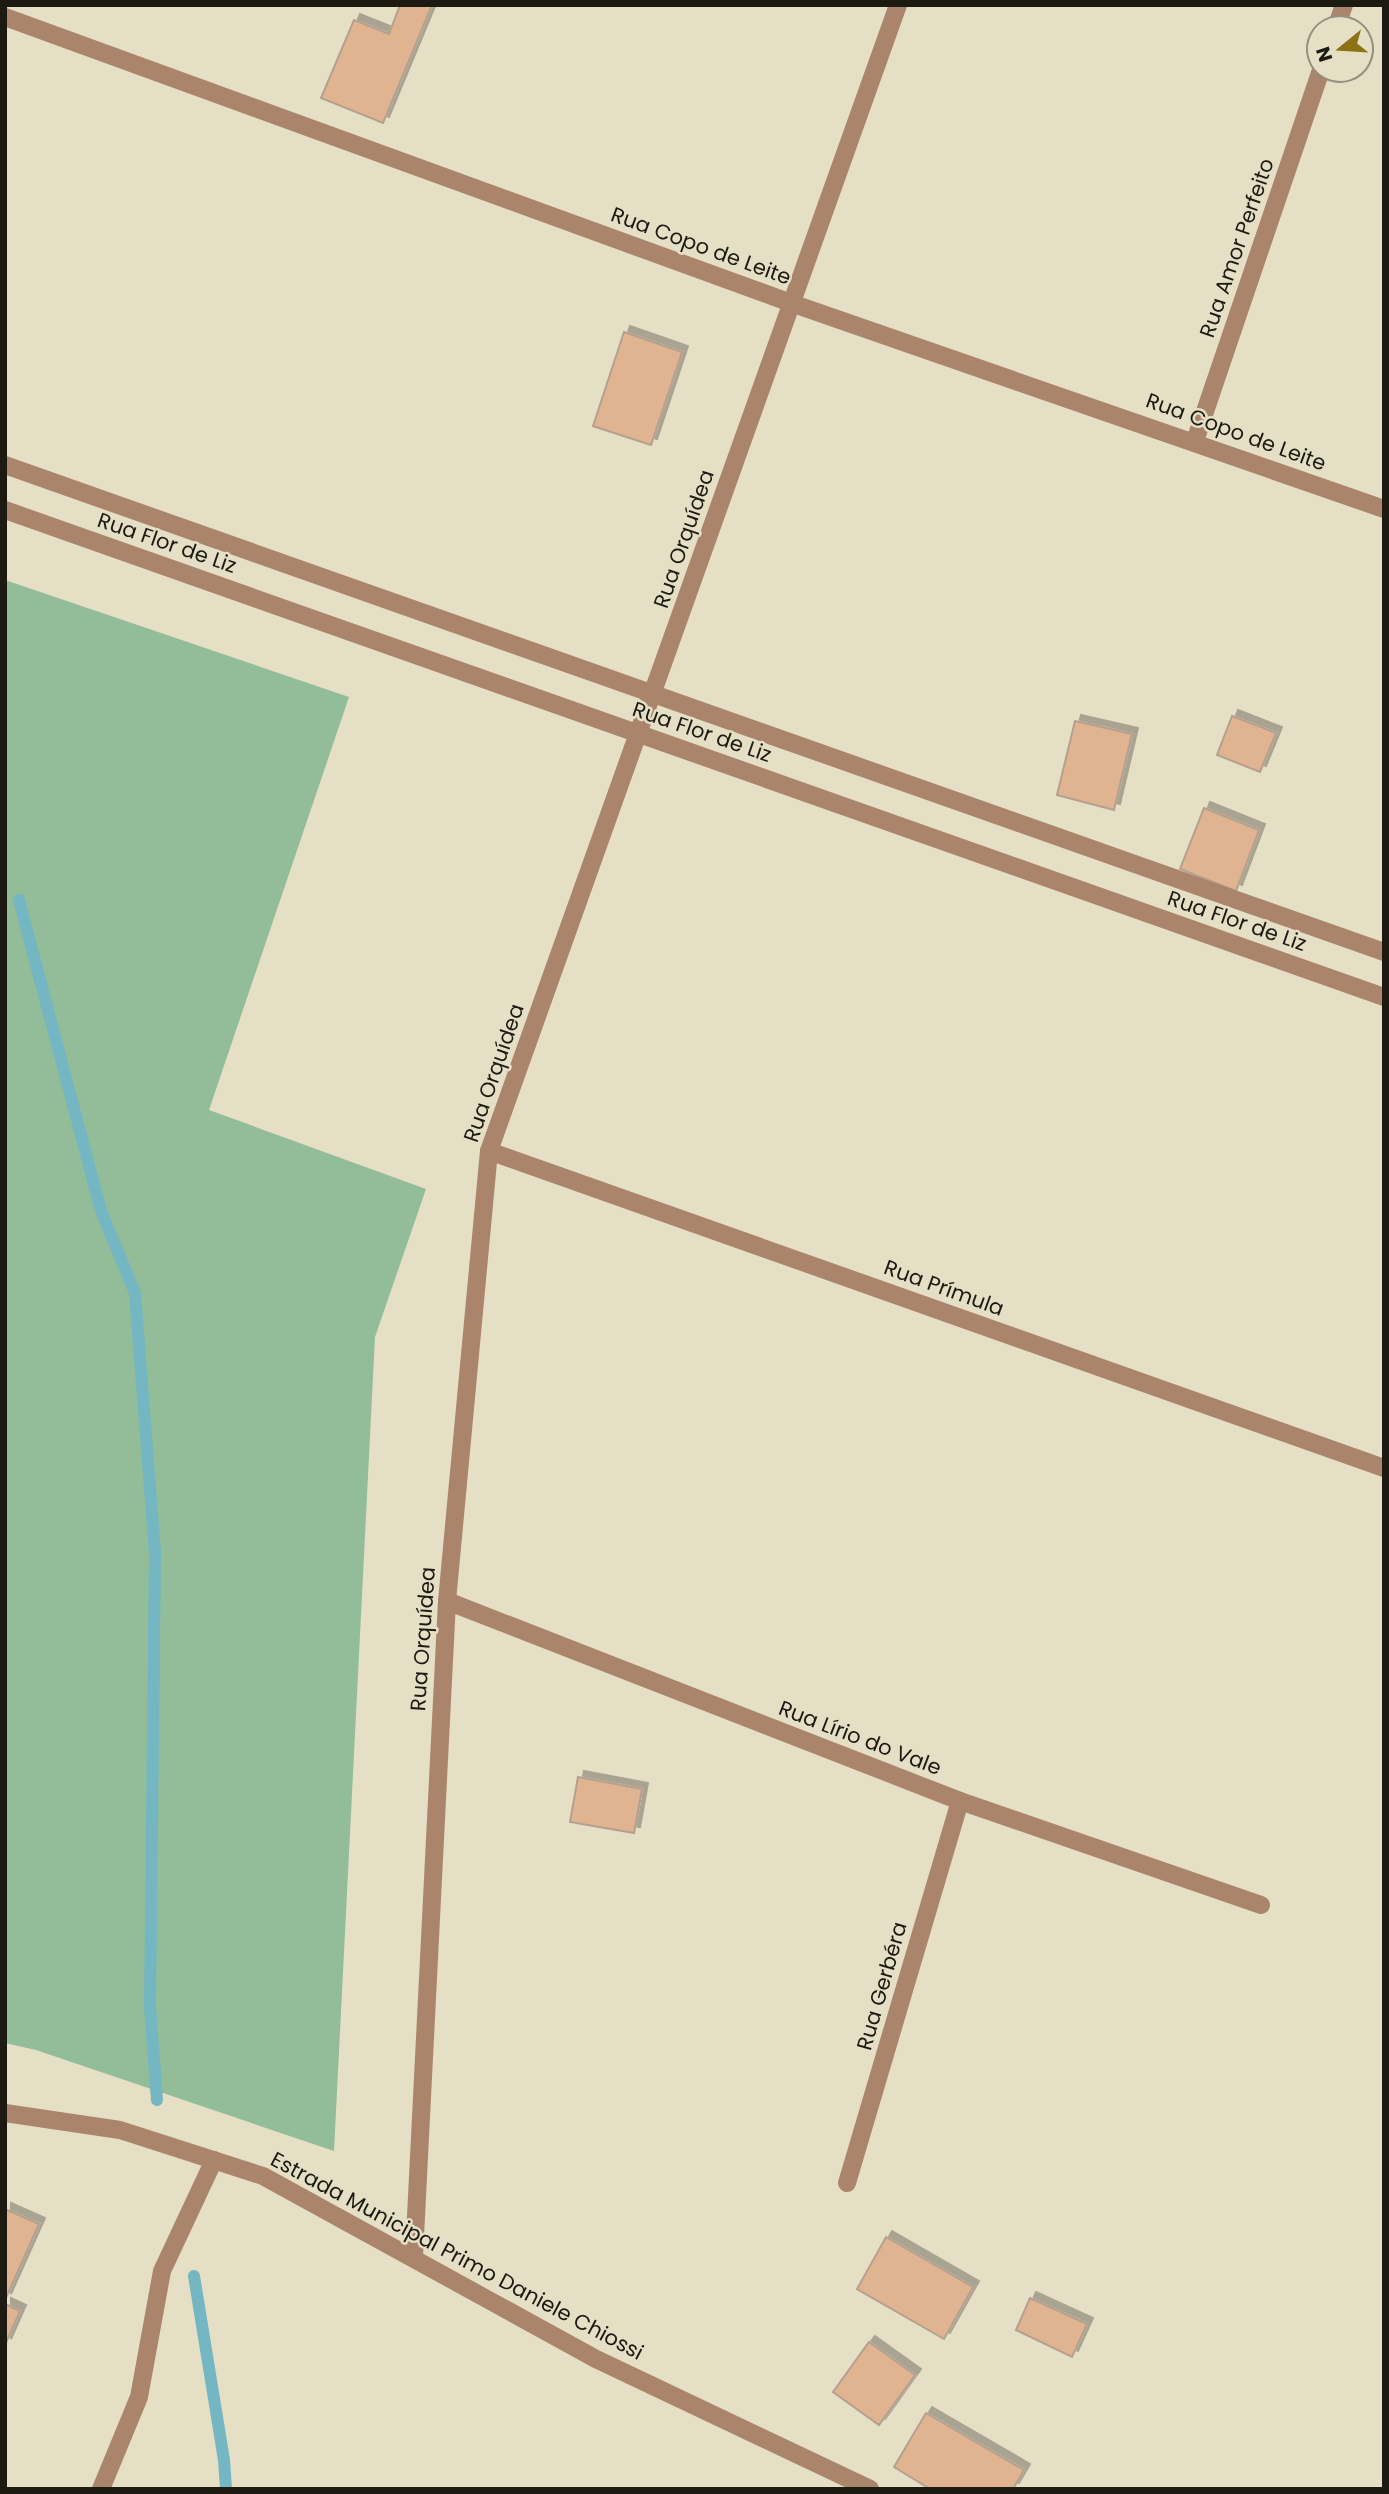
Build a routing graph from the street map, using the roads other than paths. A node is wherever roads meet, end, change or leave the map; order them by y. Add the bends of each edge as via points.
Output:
1 (898, 5) edge
2 (5, 17) edge
3 (1316, 84) edge
4 (791, 303) junction
5 (1195, 441) junction
6 (5, 465) edge
7 (1384, 509) edge
8 (5, 510) edge
9 (653, 694) junction
10 (638, 734) junction
11 (1384, 952) edge
12 (1384, 997) edge
13 (489, 1151) junction
14 (1384, 1468) edge
15 (447, 1601) junction
16 (960, 1801) junction
17 (1261, 1905) dead end
18 (5, 2113) edge
19 (214, 2160) junction
20 (847, 2183) dead end
21 (414, 2256) junction
22 (101, 2489) edge
23 (870, 2489) edge

1 - 4 street, Rua Orquídea
2 - 4 street, Rua Copo de Leite
3 - 5 street, Rua Amor Perfeito
4 - 5 street, Rua Copo de Leite
4 - 9 street, Rua Orquídea
5 - 7 street, Rua Copo de Leite
6 - 9 street, Rua Flor de Liz
8 - 10 street, Rua Flor de Liz
9 - 10 street, Rua Orquídea
9 - 11 street, Rua Flor de Liz
10 - 12 street, Rua Flor de Liz
10 - 13 street, Rua Orquídea
13 - 14 street, Rua Prímula
13 - 15 street, Rua Orquídea
15 - 16 street, Rua Lírio do Vale
15 - 21 street, Rua Orquídea
16 - 17 street, Rua Lírio do Vale
16 - 20 street, Rua Gerbéra
18 - 19 street, Estrada Municipal Primo Daniele Chiossi via 120,2130
19 - 21 street, Estrada Municipal Primo Daniele Chiossi via 263,2175
19 - 22 street via 162,2271 139,2396
21 - 23 street, Estrada Municipal Primo Daniele Chiossi via 596,2359

